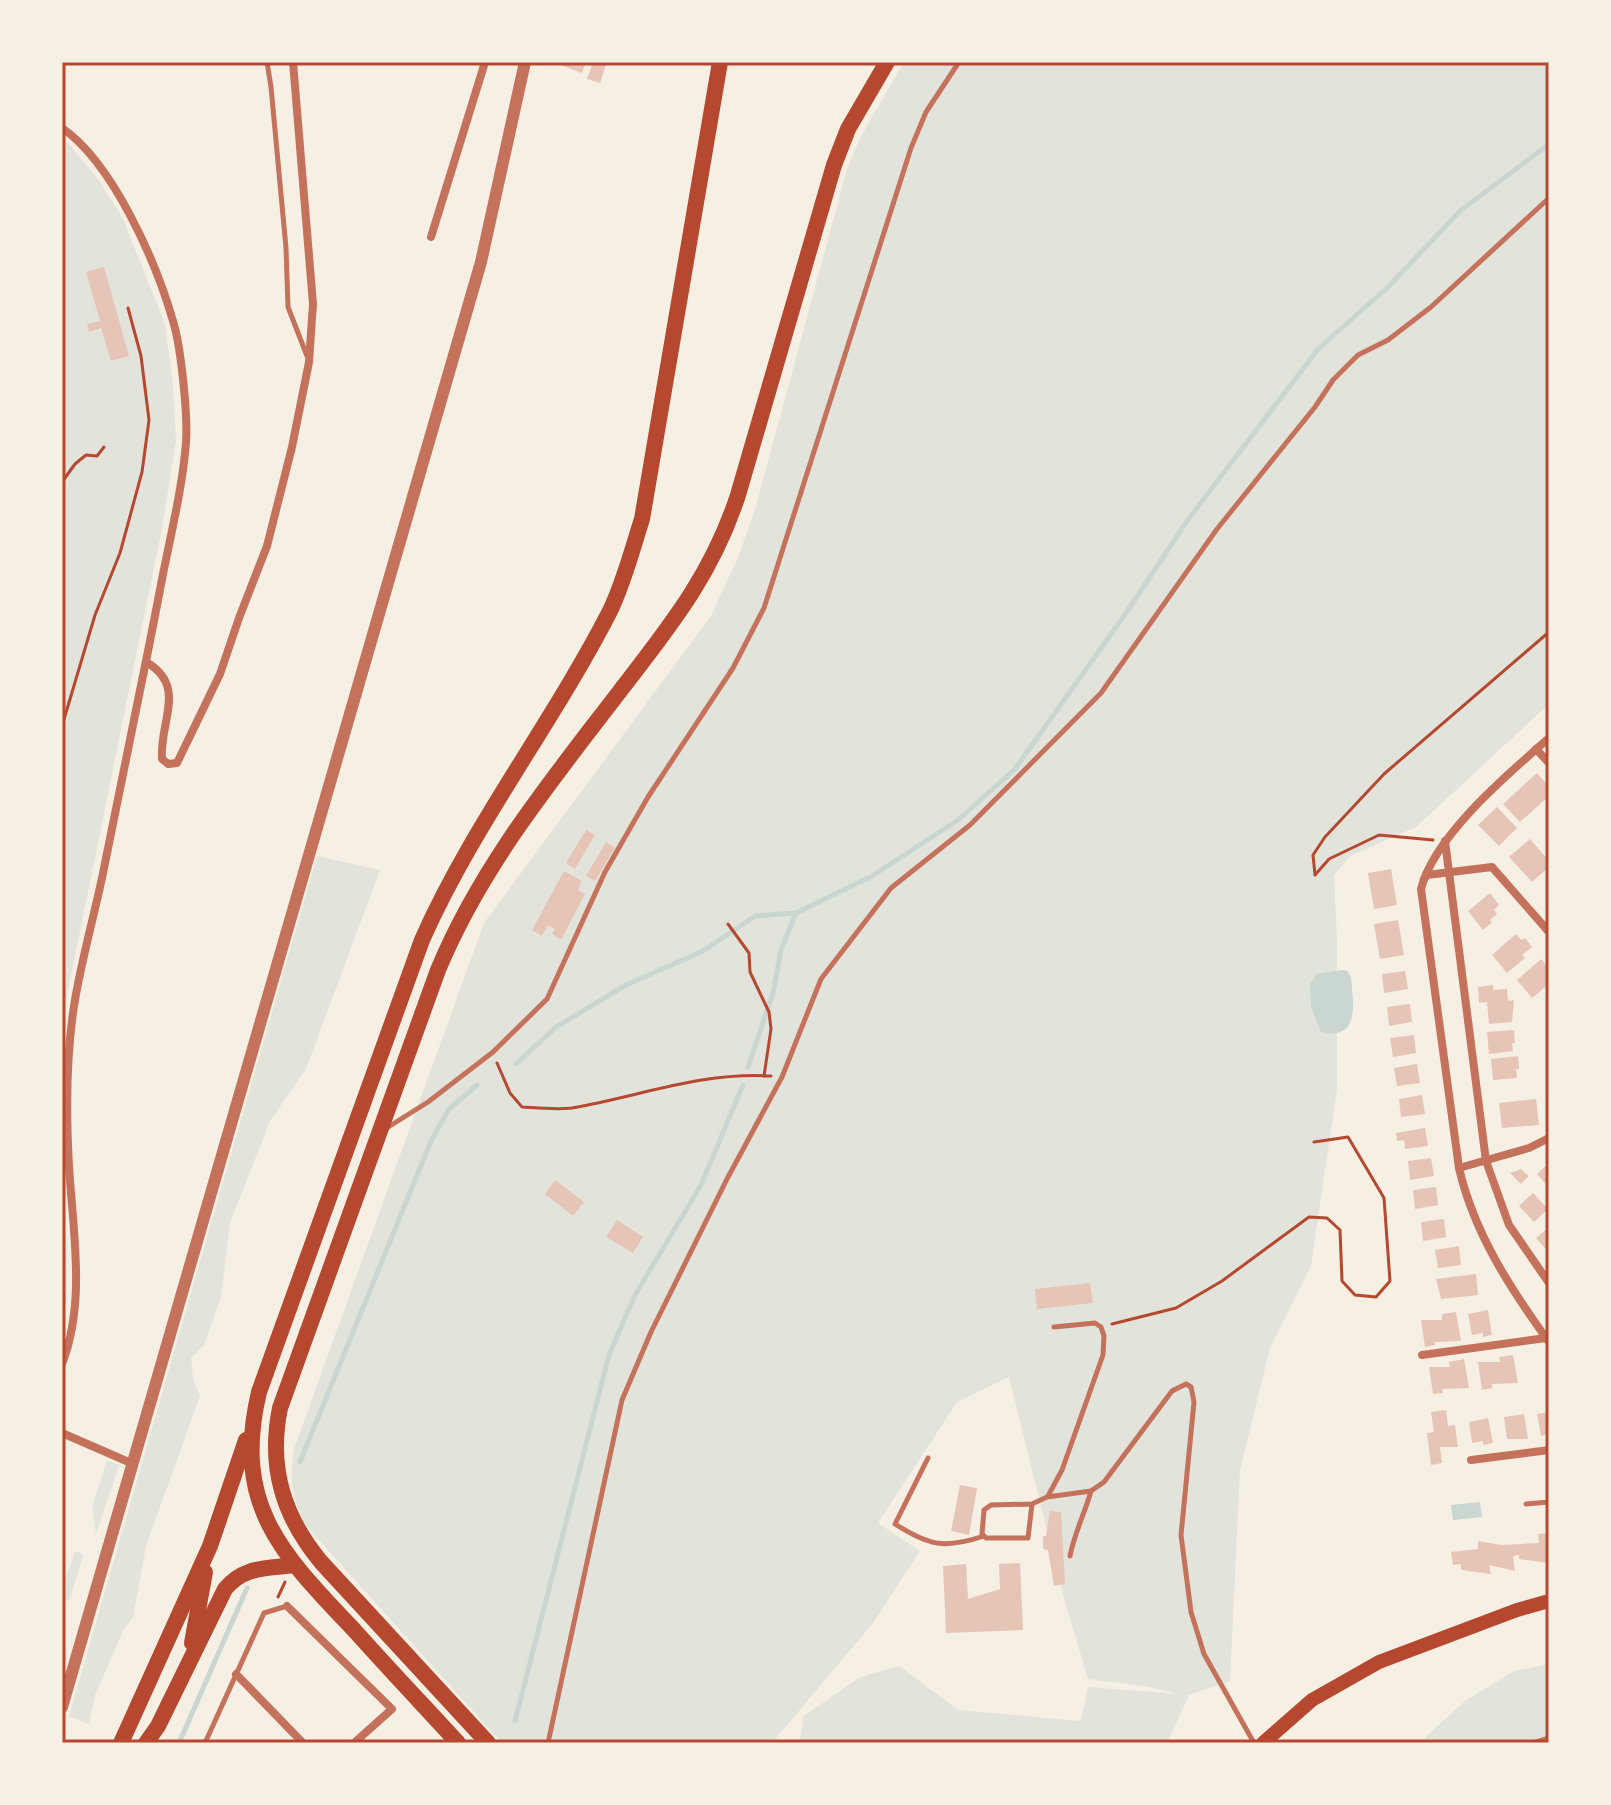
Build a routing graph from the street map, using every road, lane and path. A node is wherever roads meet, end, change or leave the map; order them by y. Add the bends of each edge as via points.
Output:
1 (267, 62) edge
2 (293, 62) edge
3 (485, 62) edge
4 (525, 62) edge
5 (720, 62) edge
6 (887, 62) edge
7 (959, 62) edge
8 (62, 128) edge
9 (1549, 198) edge
10 (431, 237) dead end
11 (128, 308) dead end
12 (309, 362) junction
13 (104, 447) dead end
14 (62, 482) edge
15 (1549, 632) edge
16 (146, 662) junction
17 (62, 726) edge
18 (1549, 738) edge
19 (1536, 749) junction
20 (1549, 763) edge
21 (1445, 841) junction
22 (1450, 872) junction
23 (1423, 880) junction
24 (728, 924) dead end
25 (1549, 932) edge
26 (493, 1052) junction
27 (764, 1076) junction
28 (782, 1077) junction
29 (377, 1134) junction
30 (1549, 1138) edge
31 (1314, 1142) dead end
32 (1486, 1161) junction
33 (1459, 1168) junction
34 (1549, 1283) edge
35 (1054, 1327) dead end
36 (1101, 1327) junction
37 (1548, 1340) edge
38 (1422, 1355) dead end
39 (62, 1364) edge
40 (254, 1416) junction
41 (62, 1433) edge
42 (1549, 1450) edge
43 (928, 1458) dead end
44 (1471, 1460) dead end
45 (131, 1463) junction
46 (1091, 1491) junction
47 (1047, 1497) junction
48 (1549, 1502) edge
49 (1032, 1504) junction
50 (1526, 1504) dead end
51 (984, 1536) junction
52 (210, 1546) junction
53 (1070, 1556) dead end
54 (294, 1565) junction
55 (1549, 1601) edge
56 (287, 1606) joint
57 (1517, 1610) junction
58 (1549, 1612) edge
59 (188, 1662) junction
60 (236, 1674) junction
61 (62, 1707) edge
62 (1549, 1738) edge
63 (121, 1743) edge
64 (146, 1743) edge
65 (205, 1743) edge
66 (303, 1743) edge
67 (354, 1743) edge
68 (458, 1743) edge
69 (488, 1743) edge
70 (548, 1743) edge
71 (1254, 1743) edge
72 (1263, 1743) edge
73 (1533, 1743) edge

1 - 12 lane via 288,307
2 - 12 street via 313,304
3 - 10 street
4 - 45 street via 477,277
5 - 40 main road via 642,519 625,573 611,609 542,732 454,871 422,940
6 - 29 main road via 848,129 834,165 738,495 711,563 477,890 438,970
7 - 26 lane via 926,112 911,148 764,608 733,668 605,872 547,999
8 - 16 street via 99,167 131,215 174,322 186,441
9 - 28 lane via 1431,307 1358,355 1333,380 1217,529 1101,693 970,825 891,888 821,979
11 - 17 path via 149,420 142,472
12 - 16 street via 267,546 220,674 177,763 162,759 168,683
13 - 14 path via 97,456 86,455 75,464
15 - 21 path via 1384,774 1325,837 1313,855 1315,875 1329,859 1379,835
16 - 39 street via 74,1007 68,1075 75,1313
18 - 19 street
19 - 20 street
19 - 21 street
21 - 22 street
21 - 23 street
22 - 23 street
22 - 25 street via 1492,867
22 - 32 street
23 - 33 street
24 - 27 path via 749,953 750,972 769,1012
26 - 27 path via 510,1093 522,1107 569,1108 696,1079
26 - 29 lane
27 - 28 path
28 - 70 lane via 651,1332 622,1400
29 - 69 main road via 280,1408 275,1452 281,1492 300,1536 321,1562
30 - 32 street
31 - 36 path via 1348,1137 1384,1198 1390,1281 1376,1297 1355,1295 1342,1281 1340,1230 1327,1218 1309,1217 1176,1308
32 - 33 street
32 - 34 street via 1509,1225
33 - 37 street via 1479,1230
35 - 36 lane
36 - 47 lane via 1103,1355 1062,1470
37 - 38 street
40 - 52 main road
40 - 54 main road via 251,1461 258,1499
41 - 45 street
42 - 44 street
43 - 51 lane via 895,1524 920,1540 943,1546
45 - 61 street
46 - 47 lane
46 - 53 lane
46 - 71 lane via 1104,1482 1172,1391 1191,1387 1194,1402 1181,1535 1191,1612 1204,1654
47 - 49 lane
48 - 50 lane
49 - 51 lane via 991,1505 984,1510
49 - 51 lane via 1028,1538
52 - 59 main road
52 - 63 main road
54 - 59 main road via 248,1570 234,1578
54 - 68 main road
55 - 57 main road
56 - 60 lane via 264,1613
56 - 67 street via 392,1709
57 - 58 main road
57 - 72 main road via 1379,1662 1312,1700
59 - 64 main road
60 - 65 lane
60 - 66 street
62 - 73 lane

